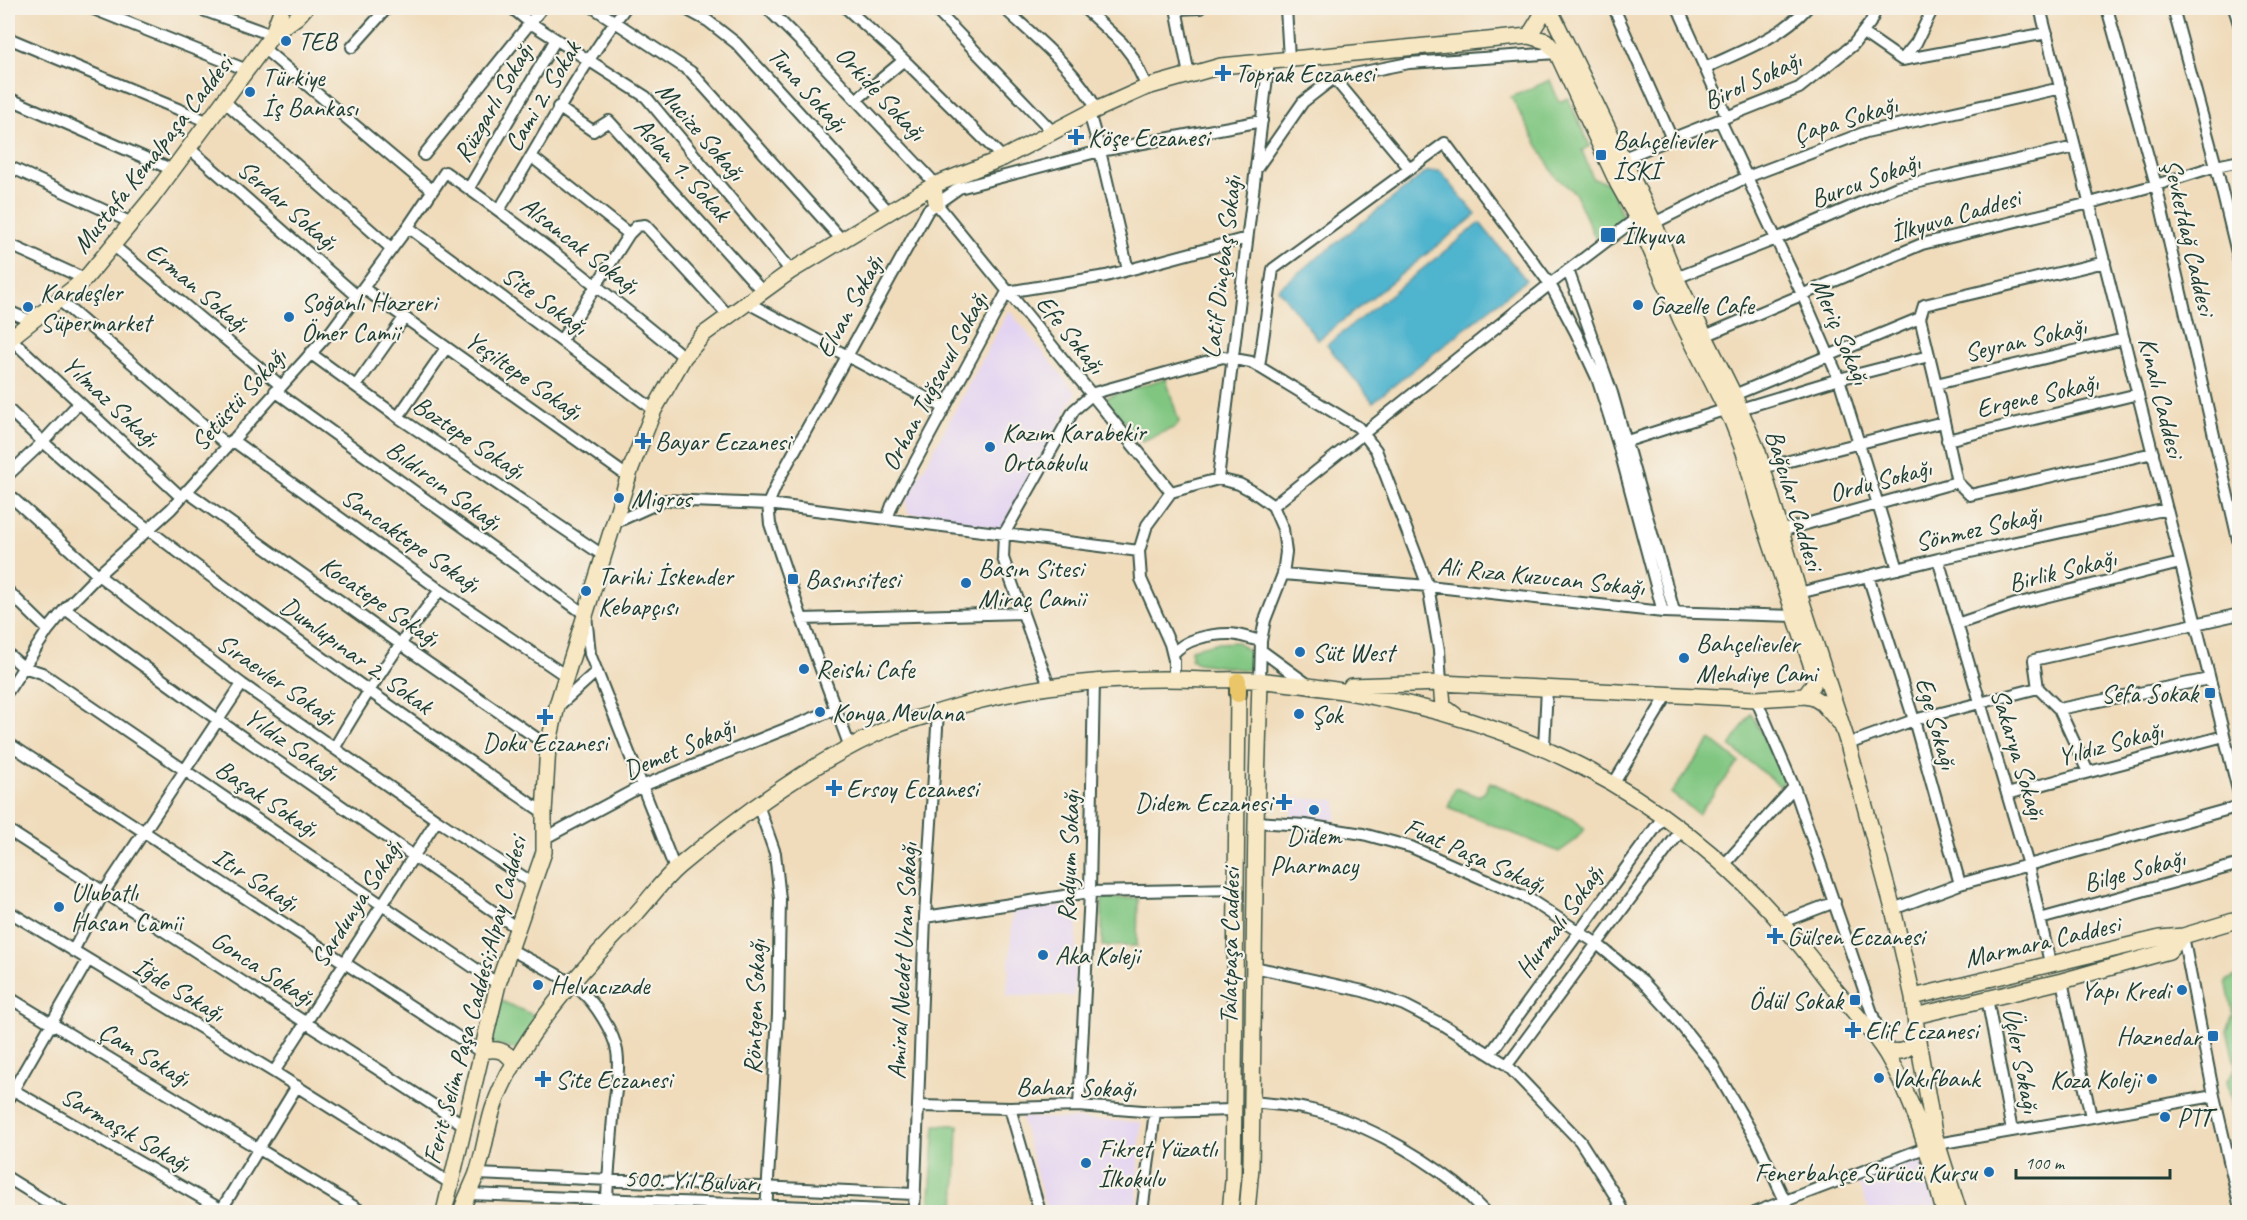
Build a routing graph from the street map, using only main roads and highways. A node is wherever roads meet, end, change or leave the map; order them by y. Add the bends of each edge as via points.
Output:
1 (282, 8) edge
2 (305, 8) edge
3 (1544, 8) edge
4 (1549, 8) edge
5 (1529, 36) junction
6 (267, 42) junction
7 (934, 185) junction
8 (936, 203) road end
9 (9, 339) edge
10 (1698, 339) junction
11 (1734, 404) junction
12 (1260, 680) junction
13 (1441, 683) junction
14 (1317, 687) junction
15 (1238, 688) junction
16 (1805, 696) junction
17 (1457, 717) junction
18 (1843, 727) junction
19 (2240, 919) edge
20 (2183, 936) junction
21 (1913, 997) junction
22 (1915, 1016) junction
23 (1917, 1035) junction
24 (1885, 1050) junction
25 (481, 1052) junction
26 (514, 1063) junction
27 (1932, 1146) junction
28 (450, 1183) junction
29 (468, 1194) junction
30 (444, 1212) edge
31 (461, 1212) edge
32 (1230, 1212) edge
33 (1248, 1212) edge
34 (1944, 1212) edge
35 (1959, 1212) edge

1 - 6 main road
2 - 6 main road
3 - 5 main road
4 - 10 main road via 1654,223
5 - 7 main road, Ferit Selim Paşa Caddesi;Alpay Caddesi via 1221,66 1147,87 1003,158
5 - 10 main road via 1546,41 1557,53 1618,184
6 - 9 main road, Mustafa Kemalpaşa Caddesi via 114,246 85,279
7 - 8 main road
7 - 25 main road, Ferit Selim Paşa Caddesi;Alpay Caddesi via 791,271 704,334 684,357 654,410 556,708 548,746 544,852 498,984
10 - 11 main road
11 - 16 main road via 1761,514 1815,676
11 - 18 main road, Bağcılar Caddesi via 1762,468
12 - 14 main road
12 - 15 main road
12 - 33 main road, Talatpaşa Caddesi
13 - 14 main road
13 - 16 main road via 1756,699
13 - 17 main road via 1443,706
14 - 17 main road via 1392,700
15 - 26 main road via 1174,678 1094,680 1049,686 963,704 895,725 850,747 767,798 675,869 592,958
15 - 32 main road, Talatpaşa Caddesi
16 - 18 main road via 1822,703
17 - 24 main road via 1544,747 1614,783 1682,829 1746,884 1782,922
18 - 21 main road, Bağcılar Caddesi
19 - 20 main road
20 - 21 main road, Marmara Caddesi via 2049,963
20 - 22 main road via 2169,951
21 - 22 main road, Bağcılar Caddesi
22 - 23 main road, Bağcılar Caddesi
23 - 24 main road via 1909,1049 1896,1053
23 - 27 main road, Bağcılar Caddesi
24 - 27 main road, Bağcılar Caddesi
25 - 26 main road via 488,1049 510,1054
25 - 28 main road, Ferit Selim Paşa Caddesi;Alpay Caddesi
26 - 29 main road via 494,1106
27 - 34 main road, Bağcılar Caddesi
27 - 35 main road, Bağcılar Caddesi
28 - 29 main road
28 - 30 main road, Ferit Selim Paşa Caddesi;Alpay Caddesi
29 - 31 main road

